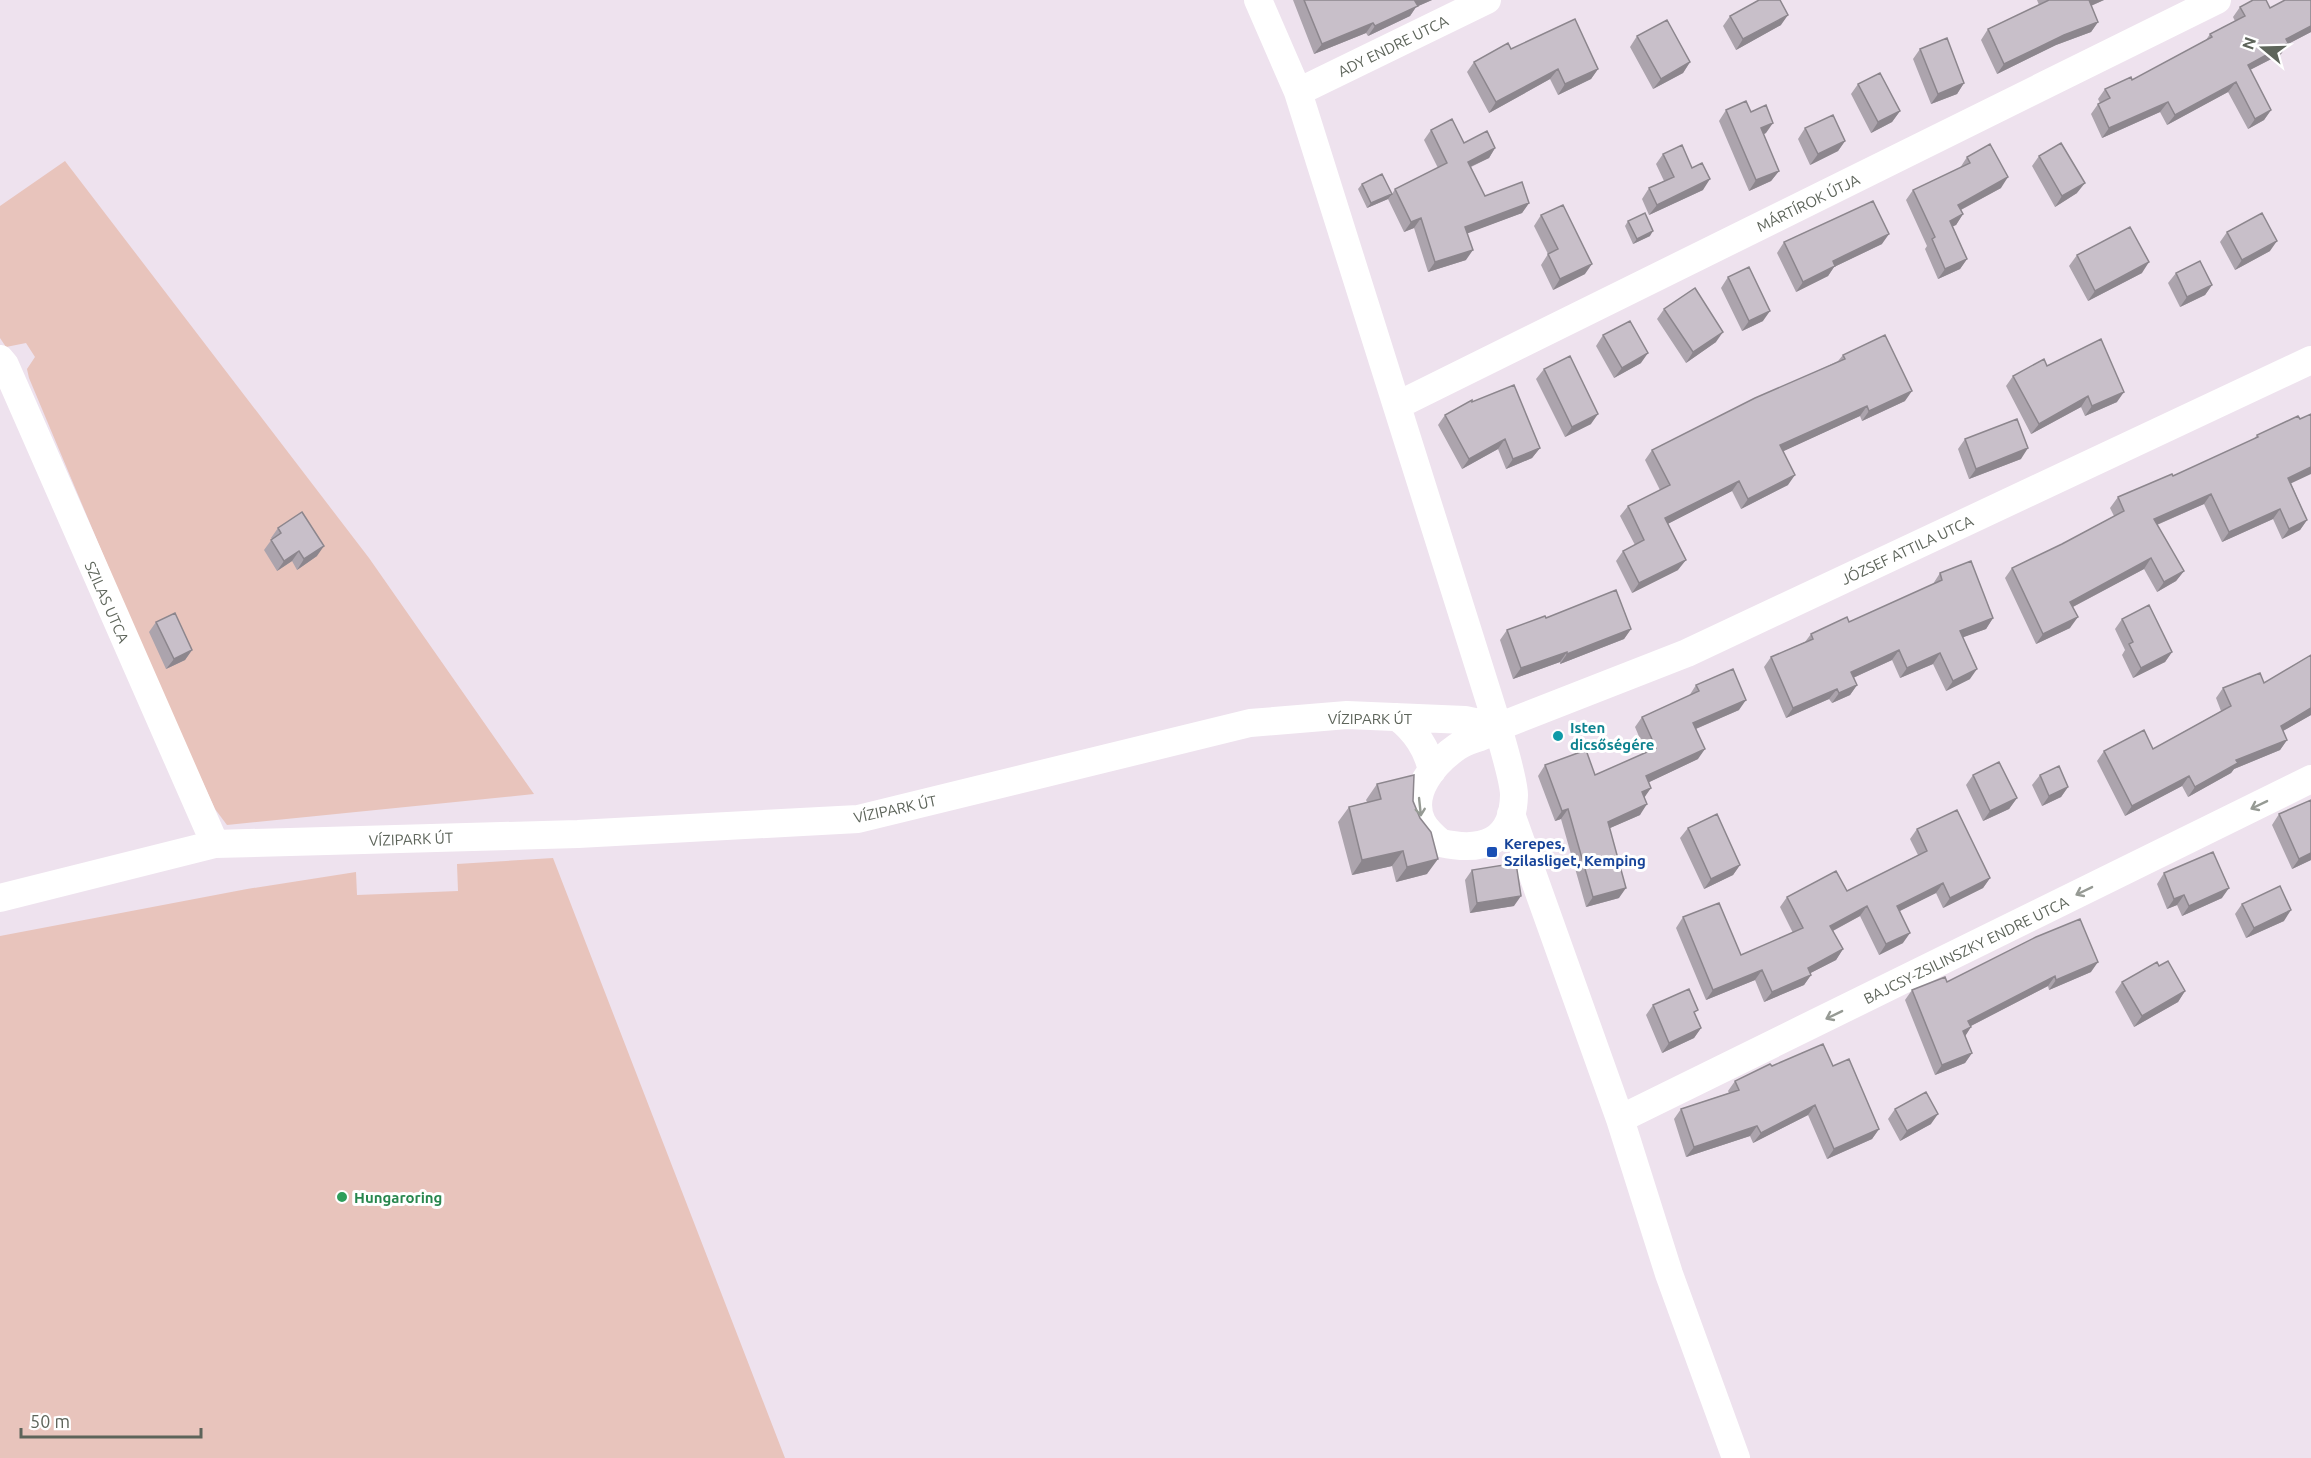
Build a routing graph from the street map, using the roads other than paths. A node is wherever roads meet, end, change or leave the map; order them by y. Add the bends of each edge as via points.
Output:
1 (1258, 0) edge
2 (1487, 0) edge
3 (2217, 0) edge
4 (1298, 92) junction
5 (0, 359) edge
6 (2311, 360) edge
7 (1398, 405) junction
8 (1397, 717) junction
9 (1498, 727) junction
10 (1432, 771) junction
11 (2311, 779) edge
12 (1511, 814) junction
13 (215, 844) junction
14 (0, 898) edge
15 (1620, 1119) junction
16 (1736, 1458) edge

1 - 4 street
2 - 4 street, ADY ENDRE UTCA
3 - 7 street, MÁRTÍROK ÚTJA
4 - 7 street
5 - 13 street, SZILAS UTCA
6 - 9 street, JÓZSEF ATTILA UTCA via 1688,653
7 - 9 street
8 - 9 street, VÍZIPARK ÚT via 1466,720
8 - 10 street via 1410,726 1430,759
8 - 13 street, VÍZIPARK ÚT via 1347,715 1250,723 858,819 578,834
9 - 10 street via 1489,735 1458,746
9 - 12 street via 1514,794
10 -> 12 street via 1419,794 1418,808 1422,822 1441,843 1471,847 1498,840
11 -> 15 street, BAJCSY-ZSILINSZKY ENDRE UTCA
12 - 15 street
13 - 14 street, VÍZIPARK ÚT
15 - 16 street via 1669,1274

